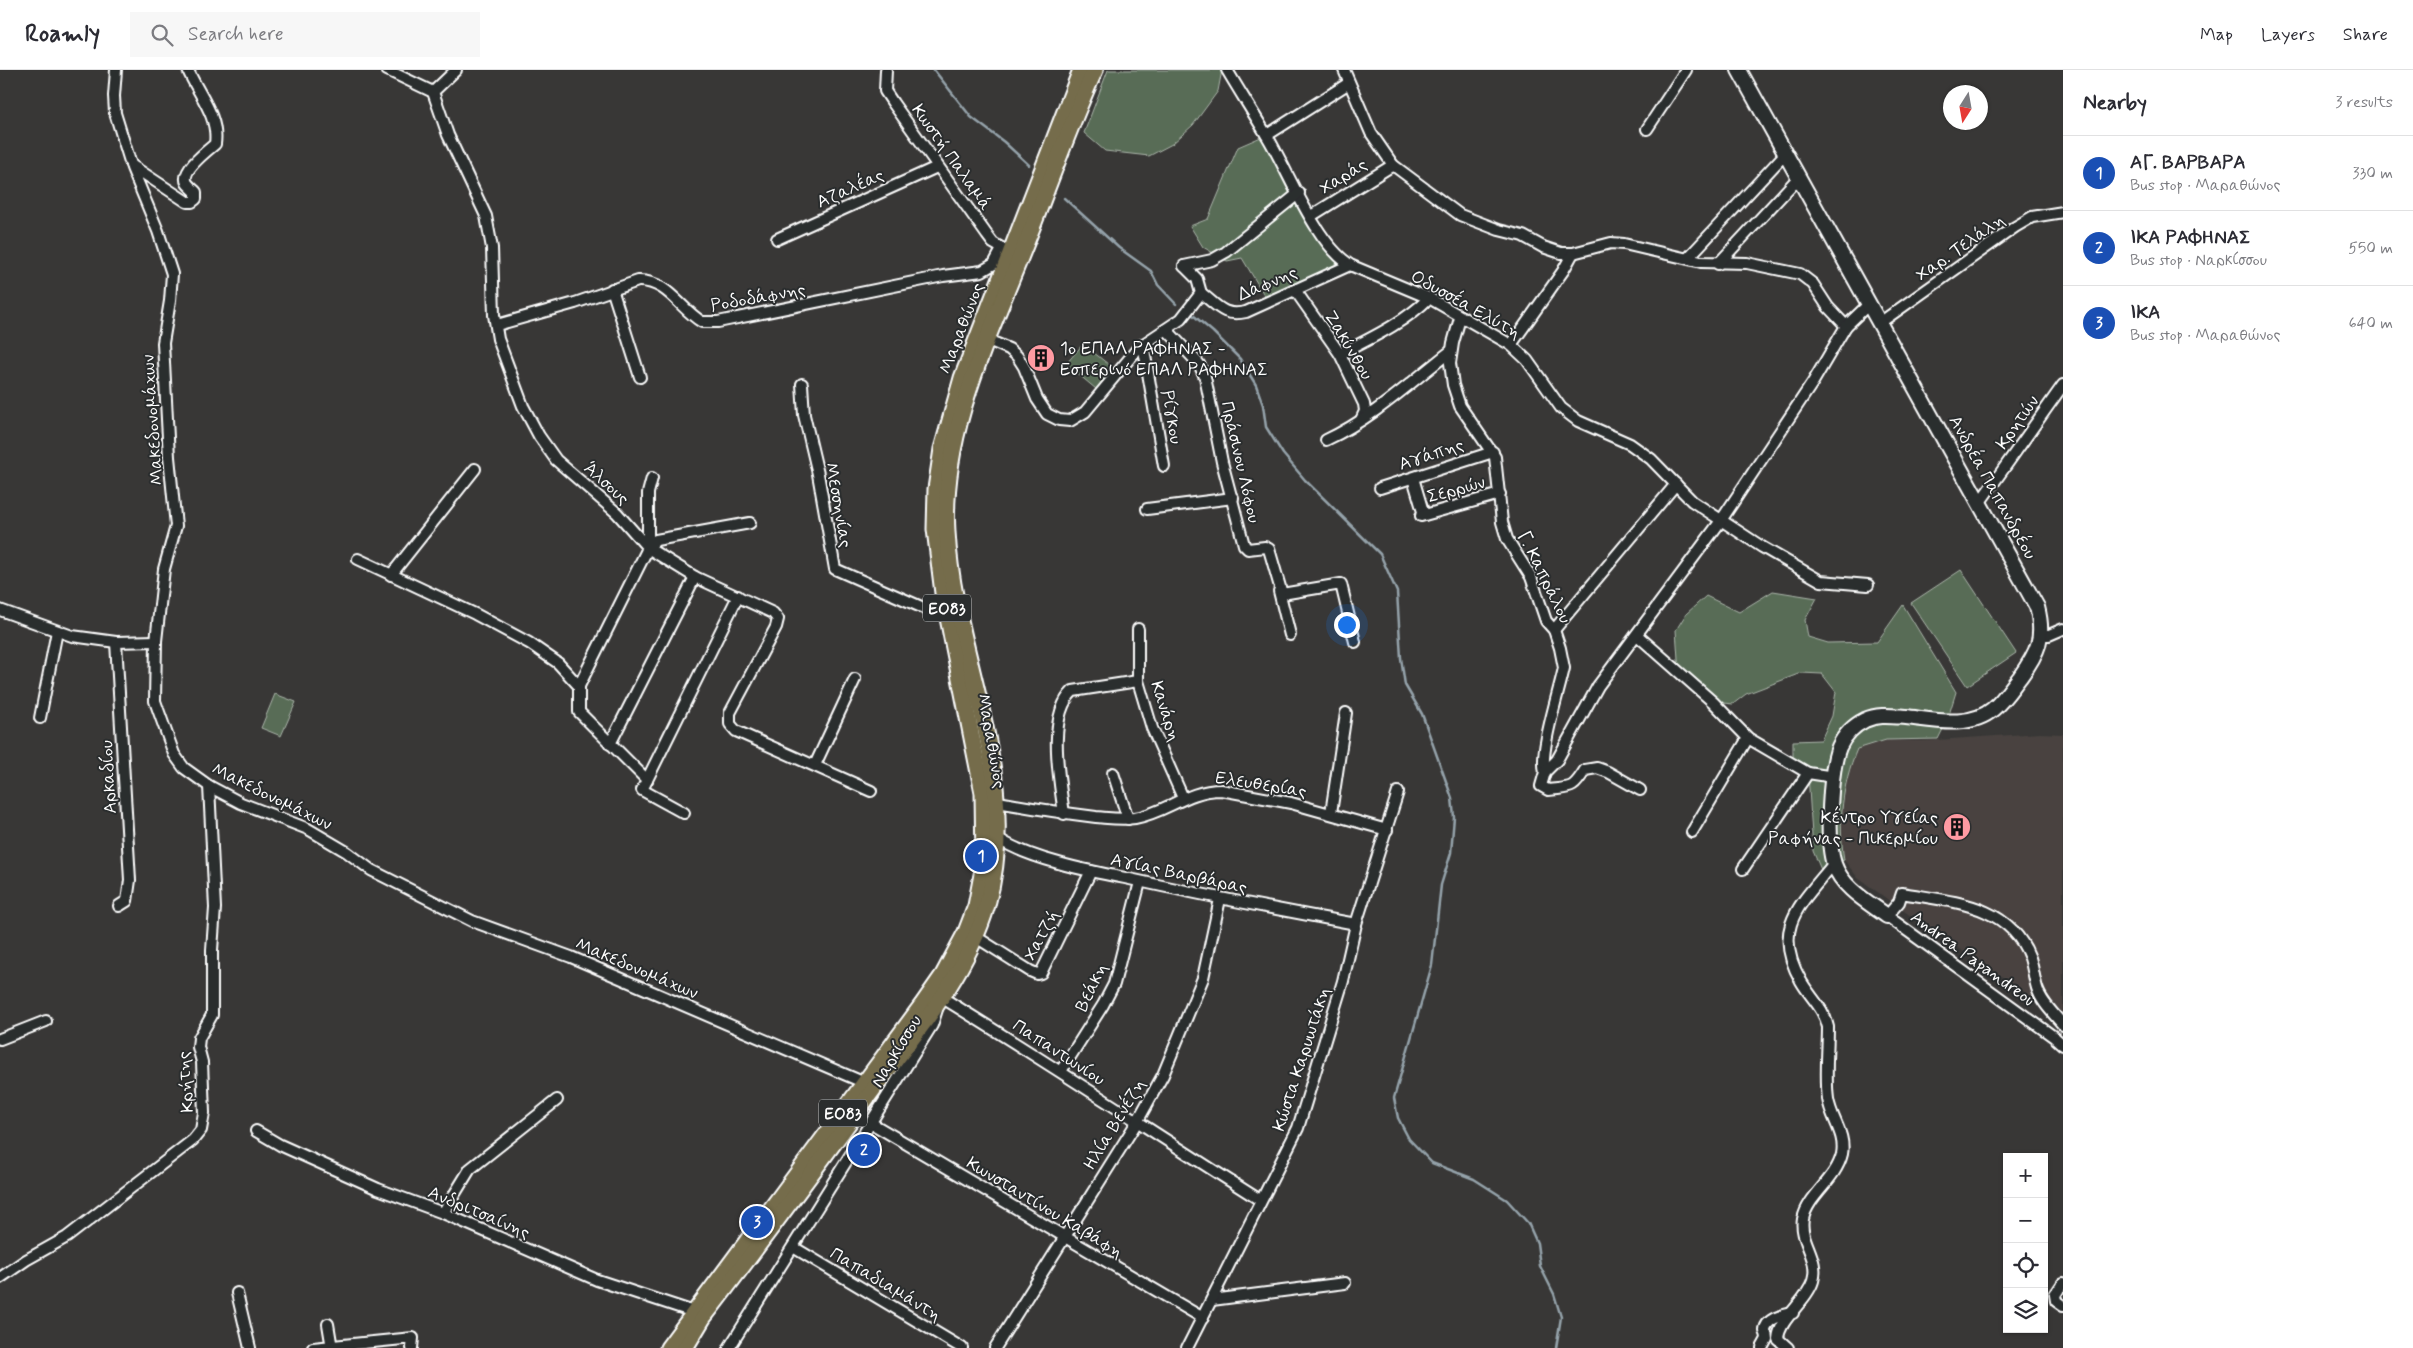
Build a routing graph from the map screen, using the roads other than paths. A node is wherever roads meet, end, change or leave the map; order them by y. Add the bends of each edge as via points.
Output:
1 (116, 70) edge
2 (188, 70) edge
3 (387, 70) edge
4 (456, 70) edge
5 (886, 70) edge
6 (1082, 70) edge
7 (1095, 70) edge
8 (1227, 70) edge
9 (1344, 70) edge
10 (1686, 70) edge
11 (1739, 70) edge
12 (1349, 83) junction
13 (433, 92) junction
14 (1647, 129) dead end
15 (1267, 135) junction
16 (1786, 153) junction
17 (130, 164) junction
18 (1394, 165) junction
19 (938, 167) junction
20 (1799, 178) junction
21 (1299, 194) junction
22 (2063, 212) edge
23 (1311, 216) junction
24 (777, 239) dead end
25 (1006, 251) junction
26 (1573, 253) junction
27 (1688, 258) junction
28 (1718, 264) junction
29 (1350, 265) junction
30 (612, 289) junction
31 (1295, 290) junction
32 (1201, 293) junction
33 (1429, 298) junction
34 (1869, 304) junction
35 (1460, 318) junction
36 (1881, 322) junction
37 (497, 325) junction
38 (1846, 326) junction
39 (1167, 330) junction
40 (988, 340) junction
41 (1143, 344) junction
42 (1511, 345) junction
43 (1452, 351) junction
44 (1340, 354) junction
45 (640, 377) dead end
46 (802, 384) dead end
47 (2063, 385) edge
48 (1362, 420) junction
49 (1326, 440) dead end
50 (1493, 452) junction
51 (1164, 466) dead end
52 (475, 469) dead end
53 (652, 478) dead end
54 (1413, 478) junction
55 (1676, 484) junction
56 (1380, 488) dead end
57 (1500, 494) junction
58 (1233, 498) junction
59 (1980, 502) junction
60 (1147, 509) dead end
61 (1720, 522) junction
62 (750, 523) dead end
63 (648, 548) junction
64 (358, 559) dead end
65 (392, 575) junction
66 (695, 577) junction
67 (1868, 585) dead end
68 (1279, 590) junction
69 (738, 596) junction
70 (0, 610) edge
71 (948, 614) junction
72 (2063, 629) edge
73 (1138, 630) dead end
74 (1554, 630) junction
75 (57, 631) junction
76 (1290, 635) dead end
77 (1637, 635) junction
78 (2042, 635) junction
79 (156, 641) junction
80 (116, 642) junction
81 (1355, 642) dead end
82 (855, 679) dead end
83 (1138, 681) junction
84 (579, 686) junction
85 (1346, 713) dead end
86 (40, 718) dead end
87 (1748, 738) junction
88 (610, 744) junction
89 (814, 765) junction
90 (1545, 772) junction
91 (1113, 773) dead end
92 (1808, 773) junction
93 (1834, 777) junction
94 (647, 780) junction
95 (209, 786) junction
96 (1640, 790) dead end
97 (871, 791) dead end
98 (1398, 792) dead end
99 (1183, 798) junction
100 (991, 804) junction
101 (684, 813) dead end
102 (1331, 813) junction
103 (1064, 814) junction
104 (1128, 819) junction
105 (1387, 830) junction
106 (1692, 832) dead end
107 (999, 839) junction
108 (1834, 863) junction
109 (1744, 869) dead end
110 (1091, 871) junction
111 (1140, 882) junction
112 (1220, 899) junction
113 (119, 906) dead end
114 (1887, 916) junction
115 (1356, 924) junction
116 (976, 937) junction
117 (941, 997) junction
118 (46, 1021) dead end
119 (2063, 1025) edge
120 (0, 1039) edge
121 (2063, 1045) edge
122 (1061, 1071) junction
123 (865, 1083) junction
124 (557, 1100) dead end
125 (1137, 1122) junction
126 (871, 1123) junction
127 (256, 1131) dead end
128 (1260, 1200) junction
129 (443, 1212) junction
130 (1064, 1237) junction
131 (793, 1247) junction
132 (0, 1278) edge
133 (1345, 1283) dead end
134 (2063, 1283) edge
135 (237, 1294) dead end
136 (1212, 1300) junction
137 (2063, 1306) edge
138 (694, 1312) junction
139 (1793, 1313) junction
140 (1203, 1318) junction
141 (328, 1324) dead end
142 (413, 1343) edge
143 (332, 1347) edge
144 (250, 1348) edge
145 (313, 1348) edge
146 (668, 1348) edge
147 (685, 1348) edge
148 (730, 1348) edge
149 (962, 1348) edge
150 (995, 1348) edge
151 (1187, 1348) edge
152 (1762, 1348) edge
153 (1788, 1348) edge

1 - 17 street, Μακεδονομάχων via 115,113
2 - 17 street via 211,113 215,131 215,144 200,156 186,178 196,192 196,199 189,203 178,198
3 - 13 street
4 - 13 street
5 - 19 street, Κωστή Παλαμά via 885,91
6 - 25 main road, Μαραθώνος / ΕΟ83
7 - 40 main road, Μαραθώνος / ΕΟ83
8 - 15 street, Οδυσσέα Ελύτη
9 - 12 street
10 - 14 street
11 - 16 main road, Ανδρέα Παπανδρέου
12 - 15 street
12 - 18 street via 1371,133
13 - 37 street, Άλσους via 448,135 486,216 492,248
15 - 21 street, Οδυσσέα Ελύτη
16 - 20 main road, Ανδρέα Παπανδρέου
16 - 27 street
17 - 79 street, Μακεδονομάχων via 172,274 163,343 176,526 164,569
18 - 23 street, Χαράς
18 - 26 street via 1472,221 1523,236 1543,248
19 - 24 street, Αζαλέας
19 - 25 street, Κωστή Παλαμά via 987,235
20 - 28 street
20 - 34 main road, Ανδρέα Παπανδρέου
21 - 23 street, Οδυσσέα Ελύτη
21 - 32 street via 1226,252 1212,260 1184,266 1197,279
22 - 36 street, Χαρ. Τελάλη via 2032,217 2015,227
23 - 29 street, Οδυσσέα Ελύτη via 1333,250
25 - 30 street, Ροδοδάφνης via 982,271 708,323 697,319 671,294 653,283 638,281
25 - 71 main road, Μαραθώνος / ΕΟ83 via 962,378 942,449 935,517
26 - 27 street via 1611,243
26 - 42 street
27 - 28 street
28 - 38 street via 1747,263 1800,274 1813,284 1828,308
29 - 31 street, Δάφνης
29 - 33 street, Οδυσσέα Ελύτη
30 - 37 street, Ροδοδάφνης
30 - 45 street
31 - 32 street, Δάφνης via 1234,315 1223,312
31 - 44 street, Ζακύνθου
32 - 39 street via 1181,319
33 - 35 street, Οδυσσέα Ελύτη
33 - 44 street via 1416,311 1378,335
34 - 36 main road, Ανδρέα Παπανδρέου
34 - 38 street
35 - 42 street, Οδυσσέα Ελύτη
35 - 43 street, Γ. Καπράλου
36 - 59 main road, Ανδρέα Παπανδρέου
37 - 63 street, Άλσους via 498,339 523,406 539,436 556,460 596,493
38 - 61 street via 1813,382
39 - 41 street
39 - 58 street, Πράσινου Λόφου via 1203,370
40 - 41 street via 1017,356 1044,410 1052,418 1065,421 1086,412
40 - 100 main road, Μαραθώνος / ΕΟ83 via 957,432 948,476 946,516 954,591 990,748
41 - 51 street, Ρίγκου
42 - 55 street, Οδυσσέα Ελύτη via 1527,360 1561,408 1578,421 1630,444
43 - 48 street
43 - 50 street, Γ. Καπράλου via 1453,385 1460,406
44 - 48 street, Ζακύνθου via 1364,404
46 - 71 street, Μεσσηνίας via 804,415 834,569 936,613
47 - 59 street, Κρητών
48 - 49 street
50 - 54 street, Αγάπης
50 - 57 street, Γ. Καπράλου
52 - 65 street
53 - 63 street via 648,493
54 - 56 street, Αγάπης
54 - 57 street, Σερρών via 1422,515
55 - 61 street, Οδυσσέα Ελύτη
55 - 74 street
57 - 74 street, Γ. Καπράλου via 1507,539 1531,577 1546,620
58 - 60 street
58 - 68 street, Πράσινου Λόφου via 1244,546 1269,549
59 - 78 main road, Ανδρέα Παπανδρέου via 2037,607
61 - 67 street, Οδυσσέα Ελύτη via 1821,581
61 - 77 street
62 - 63 street via 664,538 656,540
63 - 66 street, Άλσους
63 - 84 street
64 - 65 street
65 - 84 street via 528,643 558,663
66 - 69 street, Άλσους
66 - 88 street
68 - 76 street, Πράσινου Λόφου
68 - 81 street via 1286,595 1341,584
69 - 89 street, Άλσους via 773,613 778,619 730,713 730,724 736,732
69 - 94 street
70 - 75 street
71 - 100 main road, Μαραθώνος / ΕΟ83 via 983,793
72 - 78 street
73 - 83 street, Κανάρη
74 - 90 street, Γ. Καπράλου via 1564,668 1545,747
75 - 80 street
75 - 86 street
77 - 87 street via 1713,702
77 - 90 street via 1598,686 1557,760
78 - 93 main road via 2034,656 2022,673 1986,714 1947,722 1888,715 1865,720 1852,729 1840,745
79 - 80 street
79 - 95 street, Μακεδονομάχων via 155,701 163,728 184,768
80 - 113 street, Αρκαδίου via 130,880 127,900
82 - 89 street
83 - 99 street, Κανάρη via 1152,728
83 - 103 street via 1072,691 1066,699 1056,741
84 - 88 street via 579,712
85 - 102 street
87 - 92 street
87 - 106 street
88 - 94 street
89 - 97 street, Άλσους
90 - 96 street, Γ. Καπράλου via 1541,786 1548,790 1572,787 1585,770 1597,768
91 - 104 street
92 - 93 street
92 - 109 street
93 - 108 main road via 1829,827
94 - 101 street via 642,790
95 - 123 street, Μακεδονομάχων via 241,803 308,829 371,870 472,922 571,957
95 - 132 street, Κρήτης via 215,908 212,1015 199,1038 198,1047 202,1062 204,1113 201,1130 193,1140 67,1237
98 - 105 street, Κώστα Καρυωτάκη
99 - 102 street, Ελευθερίας via 1221,790
99 - 104 street, Ελευθερίας via 1147,815
100 - 103 street, Ελευθερίας
100 - 107 main road, Μαραθώνος / ΕΟ83
100 - 123 main road, Μαραθώνος / ΕΟ83 via 983,872 976,906 966,932 922,1005
102 - 105 street, Ελευθερίας
103 - 104 street, Ελευθερίας
105 - 115 street, Κώστα Καρυωτάκη
107 - 110 street, Αγίας Βαρβάρας via 1019,850
107 - 116 main road, Μαραθώνος / ΕΟ83 via 992,887
108 - 114 main road via 1850,888
108 - 139 street via 1795,912 1789,928 1795,969 1826,1017 1828,1097 1843,1146 1839,1164 1803,1218 1802,1231 1815,1268 1814,1280
110 - 111 street, Αγίας Βαρβάρας
110 - 116 street, Χατζή via 1040,973 1030,971
111 - 112 street, Αγίας Βαρβάρας
111 - 122 street, Βεάκη via 1114,984
112 - 115 street, Αγίας Βαρβάρας
112 - 125 street, Ηλία Βενέζη via 1208,959 1194,1003 1163,1074
114 - 119 street via 1902,893 1976,908 1998,917 2010,926 2031,960 2037,990
114 - 121 street, Andrea Papandreou
115 - 128 street, Κώστα Καρυωτάκη via 1344,980 1298,1128
116 - 117 main road, Μαραθώνος / ΕΟ83
117 - 122 street, Παπαντωνίου
117 - 126 street, Ναρκίσσου via 932,1025
117 - 147 main road, Μαραθώνος / ΕΟ83 via 703,1318
118 - 120 street
122 - 125 street, Παπαντωνίου
123 - 138 main road, Μαραθώνος / ΕΟ83
124 - 129 street via 470,1169
125 - 128 street, Παπαντωνίου
125 - 130 street, Ηλία Βενέζη
126 - 130 street, Κωνσταντίνου Καβάφη
126 - 131 street, Ναρκίσσου
127 - 129 street, Ανδριτσαίνης via 369,1185
128 - 136 street, Κώστα Καρυωτάκη
129 - 138 street, Ανδριτσαίνης via 597,1280
130 - 140 street, Κωνσταντίνου Καβάφη
130 - 150 street, Ηλία Βενέζη
131 - 148 street, Ναρκίσσου
131 - 149 street, Παπαδιαμάντη
133 - 136 street
134 - 137 street via 2055,1295
135 - 144 street
136 - 140 street, Κώστα Καρυωτάκη
138 - 146 main road, Μαραθώνος / ΕΟ83
139 - 152 street via 1770,1322
139 - 153 street via 1778,1335
140 - 151 street, Κώστα Καρυωτάκη
141 - 143 street
142 - 143 street
143 - 145 street

